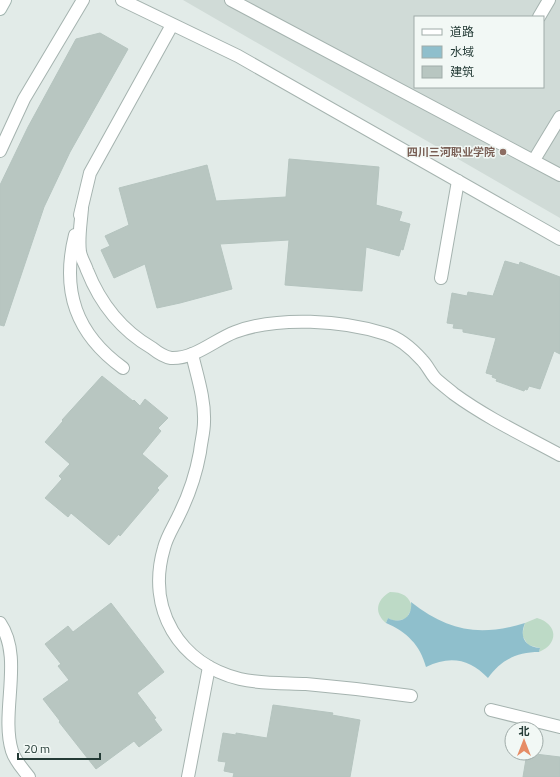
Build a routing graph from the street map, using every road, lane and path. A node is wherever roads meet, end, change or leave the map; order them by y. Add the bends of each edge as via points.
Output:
1 (5, 0) edge
2 (83, 0) edge
3 (122, 0) edge
4 (231, 0) edge
5 (549, 0) edge
6 (0, 9) edge
7 (540, 16) edge
8 (172, 25) junction
9 (560, 117) edge
10 (0, 151) edge
11 (534, 160) junction
12 (560, 175) edge
13 (458, 181) junction
14 (82, 208) junction
15 (560, 239) edge
16 (441, 278) dead end
17 (192, 354) junction
18 (123, 368) dead end
19 (560, 455) edge
20 (0, 623) edge
21 (208, 667) junction
22 (411, 696) dead end
23 (491, 710) dead end
24 (560, 727) edge
25 (29, 777) edge
26 (188, 777) edge

1 - 6 street
2 - 10 street via 24,99
3 - 8 street
4 - 11 street
5 - 7 street
8 - 13 street via 238,56
8 - 14 street via 90,173
9 - 11 street
11 - 12 street
13 - 15 street
13 - 16 street
14 - 17 street via 80,253 106,308 138,340 158,352 170,358
14 - 18 street via 70,265 70,286 74,306 82,325 93,341 106,356
17 - 19 street via 234,332 258,325 306,322 365,328 390,335 422,360 435,378 472,406
17 - 21 street via 204,422 200,453 185,502 164,546 158,578 162,604 171,630 183,646
20 - 25 street via 9,643 10,742 17,762
21 - 22 street via 242,680 340,687
21 - 26 street
23 - 24 street

